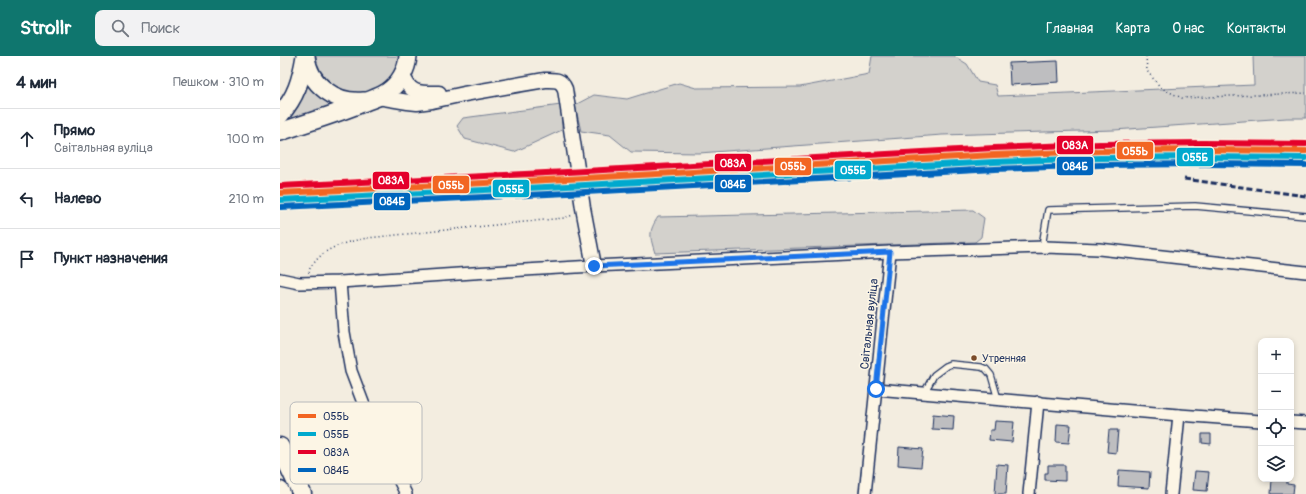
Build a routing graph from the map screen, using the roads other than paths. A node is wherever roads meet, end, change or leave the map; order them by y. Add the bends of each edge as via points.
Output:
1 (306, 56) edge
2 (408, 56) edge
3 (403, 75) junction
4 (464, 94) junction
5 (373, 99) junction
6 (280, 115) edge
7 (280, 132) edge
8 (1306, 216) edge
9 (1045, 247) junction
10 (890, 252) junction
11 (594, 266) junction
12 (1306, 272) edge
13 (280, 279) edge
14 (340, 282) junction
15 (876, 389) junction
16 (924, 393) junction
17 (998, 399) junction
18 (363, 402) edge
19 (1038, 402) junction
20 (1179, 415) junction
21 (1258, 421) edge
22 (1294, 422) edge
23 (1306, 423) edge
24 (280, 447) edge
25 (290, 468) edge
26 (297, 484) edge
27 (401, 484) edge
28 (280, 491) edge
29 (281, 494) edge
30 (302, 494) edge
31 (406, 494) edge
32 (865, 494) edge
33 (1029, 494) edge
34 (1171, 494) edge

1 - 5 main road via 316,82 324,90 345,100 356,102
1 - 6 main road via 298,88
2 - 3 main road
3 - 4 street via 406,83 415,92
3 - 5 main road via 388,92
4 - 5 street via 418,103
4 - 11 street via 545,80 560,81 565,89
5 - 7 main road
8 - 9 lane via 1195,206 1048,210 1043,240
9 - 10 street
9 - 12 street via 1099,249
10 - 11 street
10 - 15 street, Світальная вуліца
11 - 14 street
13 - 14 street via 299,284
14 - 18 street via 344,332 351,371
15 - 16 street
15 - 32 street, Світальная вуліца
16 - 17 street
16 - 17 lane via 934,375 950,364 986,369 995,385
17 - 19 street
19 - 20 street
19 - 33 street
20 - 21 street
20 - 34 street
22 - 23 street
24 - 25 highway
26 - 30 highway
27 - 31 street
28 - 29 highway

